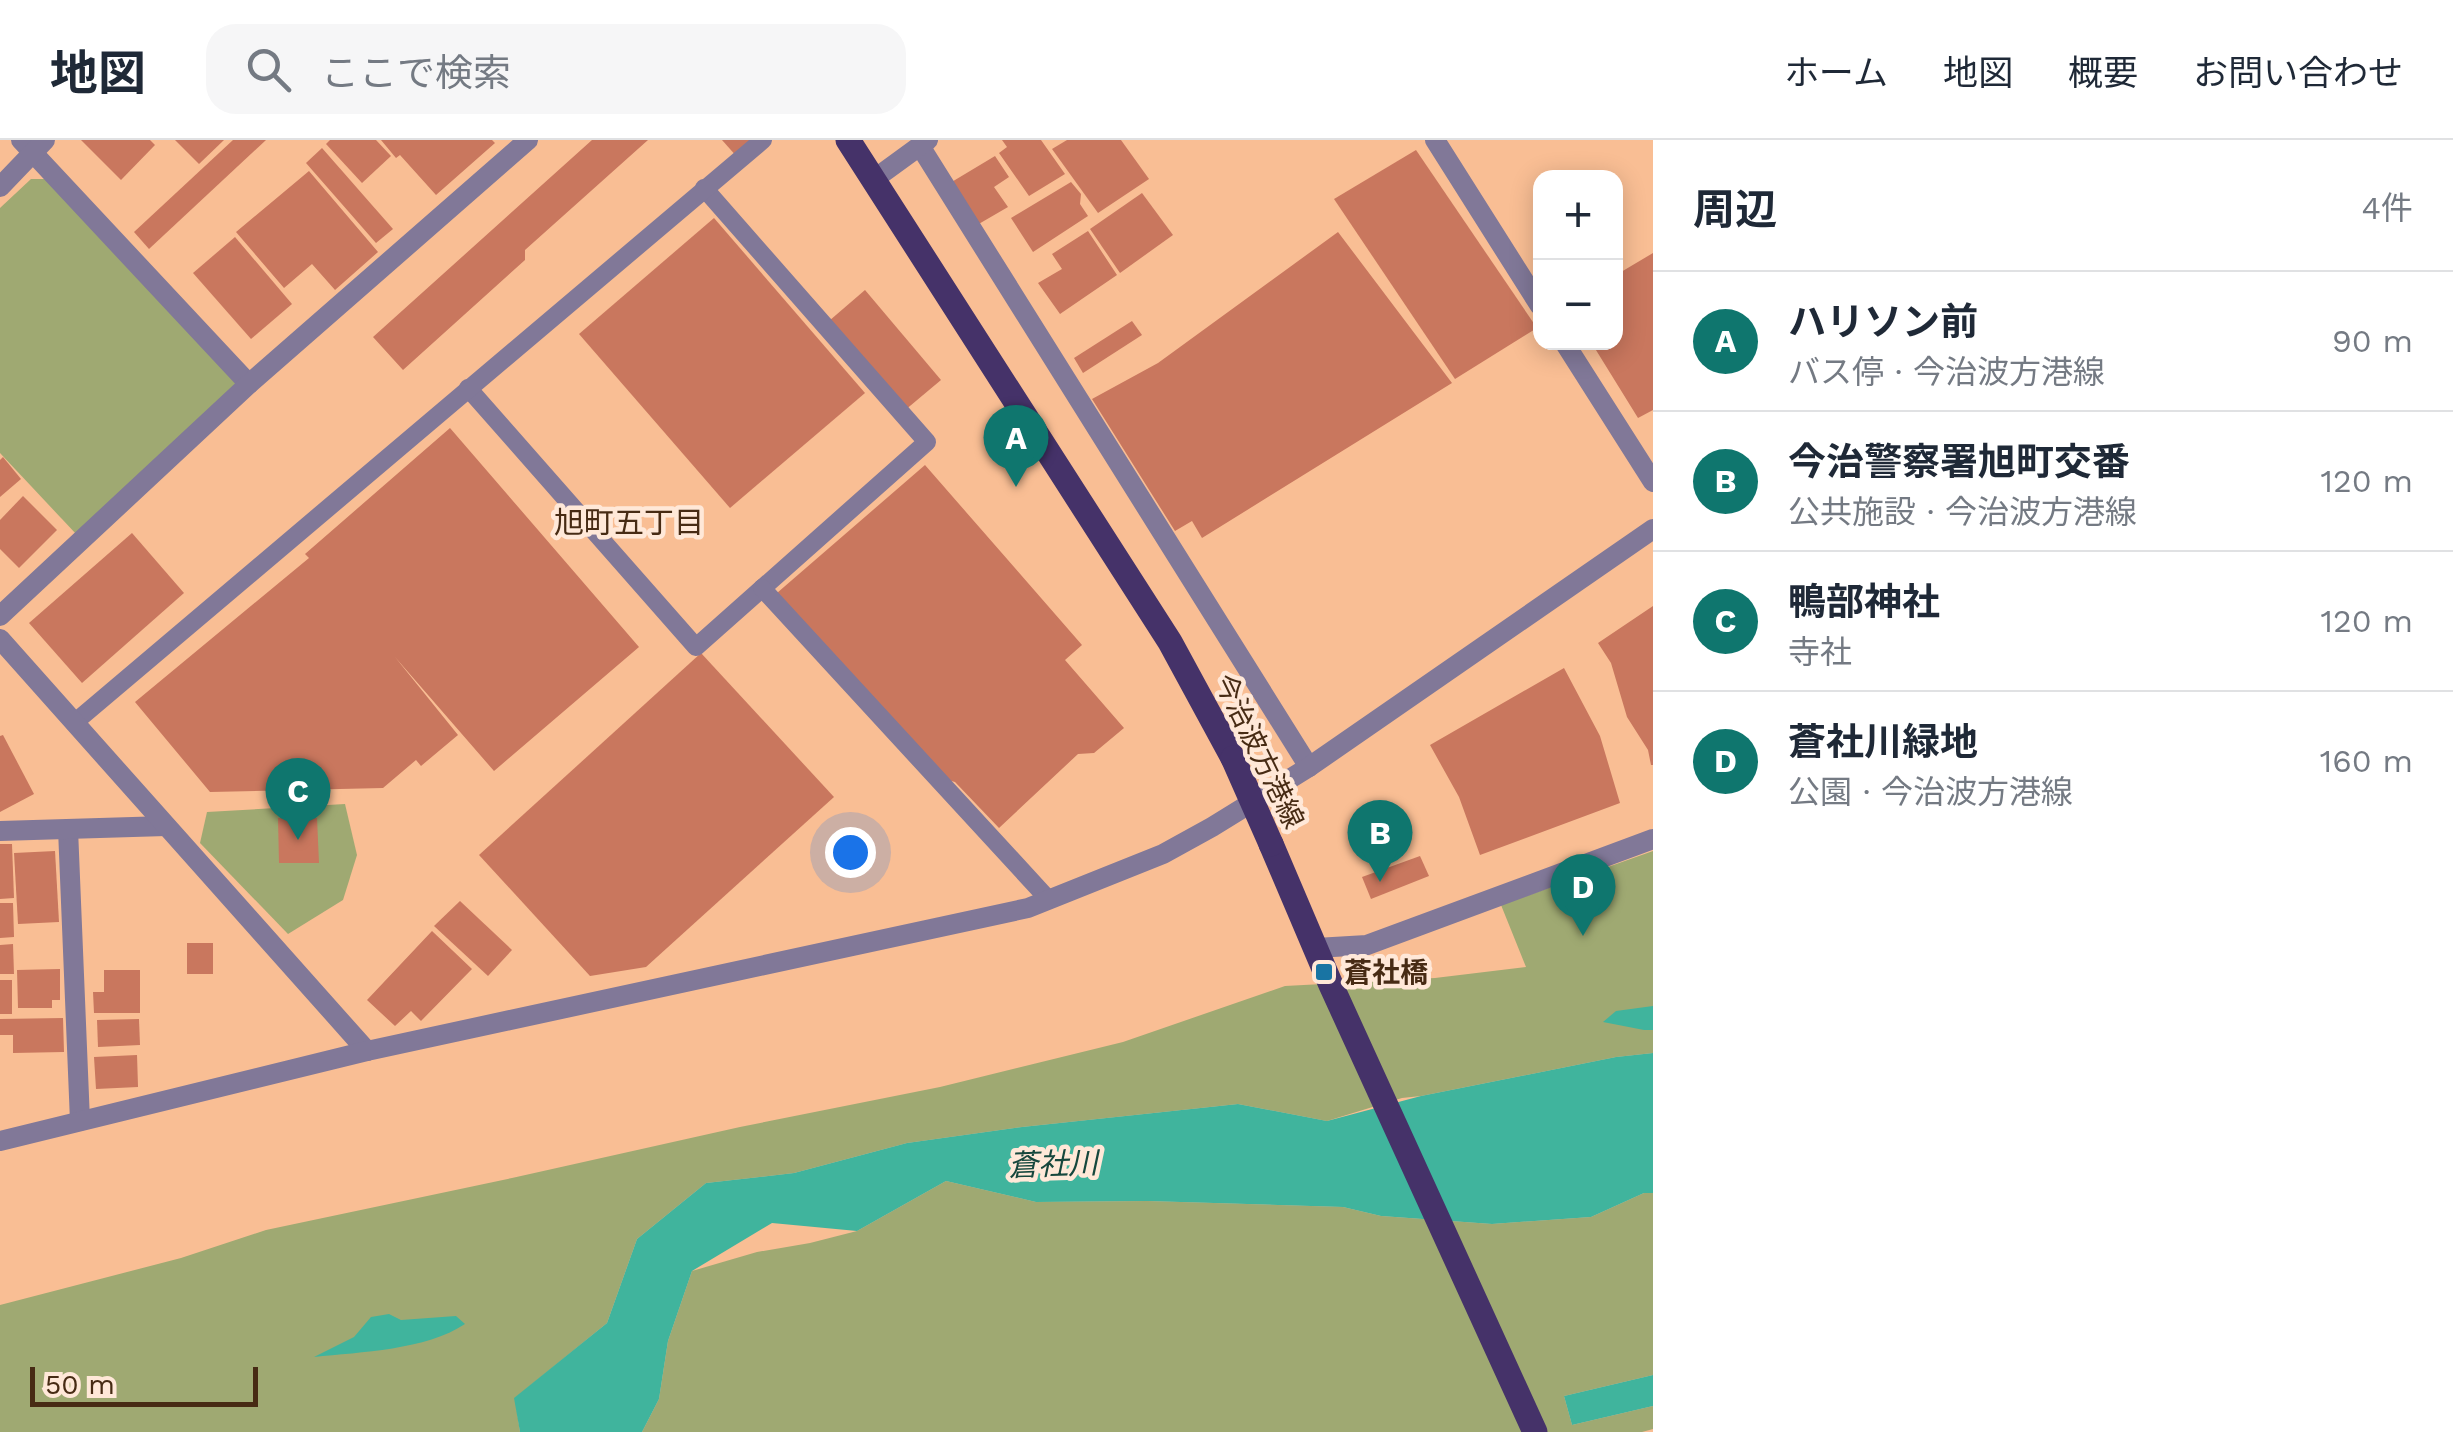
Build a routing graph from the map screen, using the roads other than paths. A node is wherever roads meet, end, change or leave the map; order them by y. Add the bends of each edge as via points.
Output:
1 (763, 140) edge
2 (848, 140) edge
3 (1434, 140) edge
4 (517, 143) edge
5 (924, 143) edge
6 (33, 144) edge
7 (873, 180) junction
8 (0, 188) edge
9 (704, 188) junction
10 (1533, 295) edge
11 (1569, 350) edge
12 (249, 384) junction
13 (468, 388) junction
14 (1653, 482) edge
15 (1653, 530) edge
16 (762, 588) junction
17 (0, 616) edge
18 (0, 639) edge
19 (74, 722) junction
20 (1309, 767) junction
21 (166, 826) junction
22 (68, 829) junction
23 (0, 830) edge
24 (1653, 839) edge
25 (1049, 900) junction
26 (1316, 948) junction
27 (367, 1051) junction
28 (80, 1121) junction
29 (0, 1141) edge
30 (1535, 1432) edge

1 - 9 lane
2 - 7 main road, 今治波方港線
3 - 10 street
4 - 12 street
5 - 7 street
5 - 20 street
6 - 8 street
6 - 12 street
7 - 26 main road, 今治波方港線, bridge via 1170,642 1233,758
9 - 13 lane
9 - 16 lane via 927,442
11 - 14 street
12 - 17 street
13 - 16 lane via 696,646
13 - 19 lane
15 - 20 street
16 - 25 lane
18 - 19 street
19 - 21 street
20 - 25 street via 1163,854
21 - 22 street
21 - 27 street
22 - 23 street
22 - 28 street
24 - 26 street via 1367,945
25 - 27 street
26 - 30 main road, 今治波方港線
27 - 28 street
28 - 29 street

